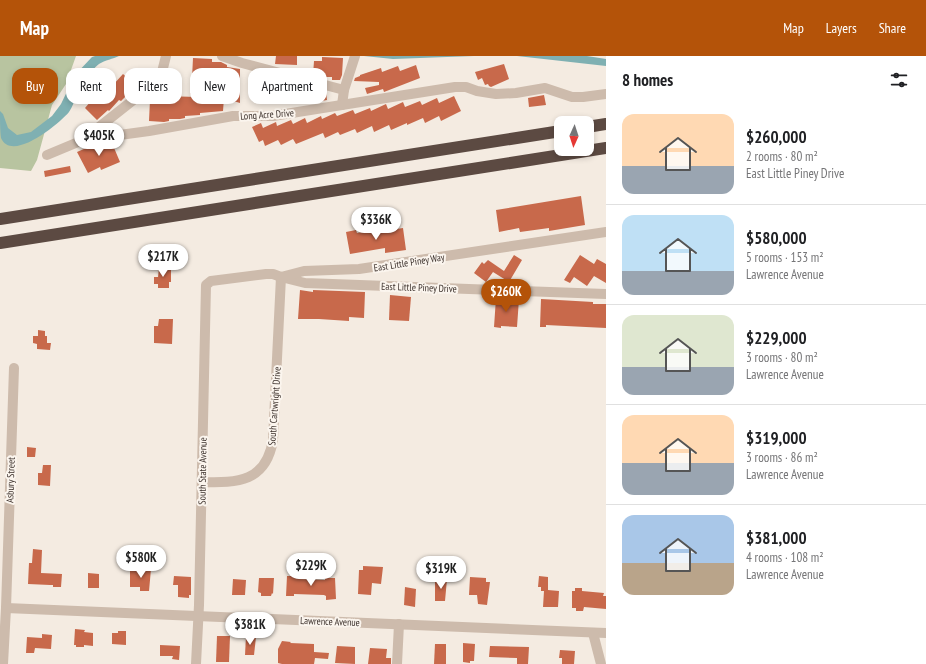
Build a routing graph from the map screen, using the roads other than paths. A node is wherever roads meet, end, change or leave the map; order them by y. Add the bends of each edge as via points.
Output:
1 (166, 56) edge
2 (222, 56) edge
3 (355, 56) edge
4 (344, 90) junction
5 (606, 94) edge
6 (342, 105) junction
7 (606, 124) edge
8 (594, 126) edge
9 (554, 132) edge
10 (83, 140) junction
11 (606, 148) edge
12 (47, 155) dead end
13 (0, 219) edge
14 (606, 232) edge
15 (0, 243) edge
16 (373, 267) junction
17 (281, 277) junction
18 (211, 281) joint
19 (375, 285) junction
20 (606, 294) edge
21 (14, 368) dead end
22 (202, 482) junction
23 (6, 608) junction
24 (198, 615) junction
25 (3, 622) edge
26 (399, 624) junction
27 (594, 633) junction
28 (606, 634) edge
29 (3, 664) edge
30 (196, 664) edge
31 (397, 664) edge
32 (601, 664) edge

1 - 10 street via 161,76 156,82
2 - 4 street
3 - 4 street
4 - 6 street
5 - 6 street, Long Acre Drive via 572,97 544,88 496,94 459,87
6 - 10 street, Long Acre Drive via 273,116 233,116
7 - 8 highway
9 - 13 highway
10 - 12 street, Long Acre Drive
11 - 15 highway
14 - 16 street, East Little Piney Way
16 - 17 street, East Little Piney Way via 304,271
16 - 19 street
17 - 18 street, East Little Piney Way via 266,274
17 - 19 street, East Little Piney Drive via 305,283
17 - 22 street, South Cartwright Drive via 271,451 263,466 245,480 226,483
18 - 22 street, South State Avenue via 206,285 205,291
19 - 20 street, East Little Piney Drive
21 - 23 street, Asbury Street
22 - 24 street, South State Avenue
23 - 24 street, Lawrence Avenue
23 - 25 street, Asbury Street
24 - 26 street, Lawrence Avenue
24 - 30 street, South State Avenue
25 - 29 street, Asbury Street
26 - 27 street, Lawrence Avenue
26 - 31 street
27 - 28 street, Lawrence Avenue
27 - 32 street

